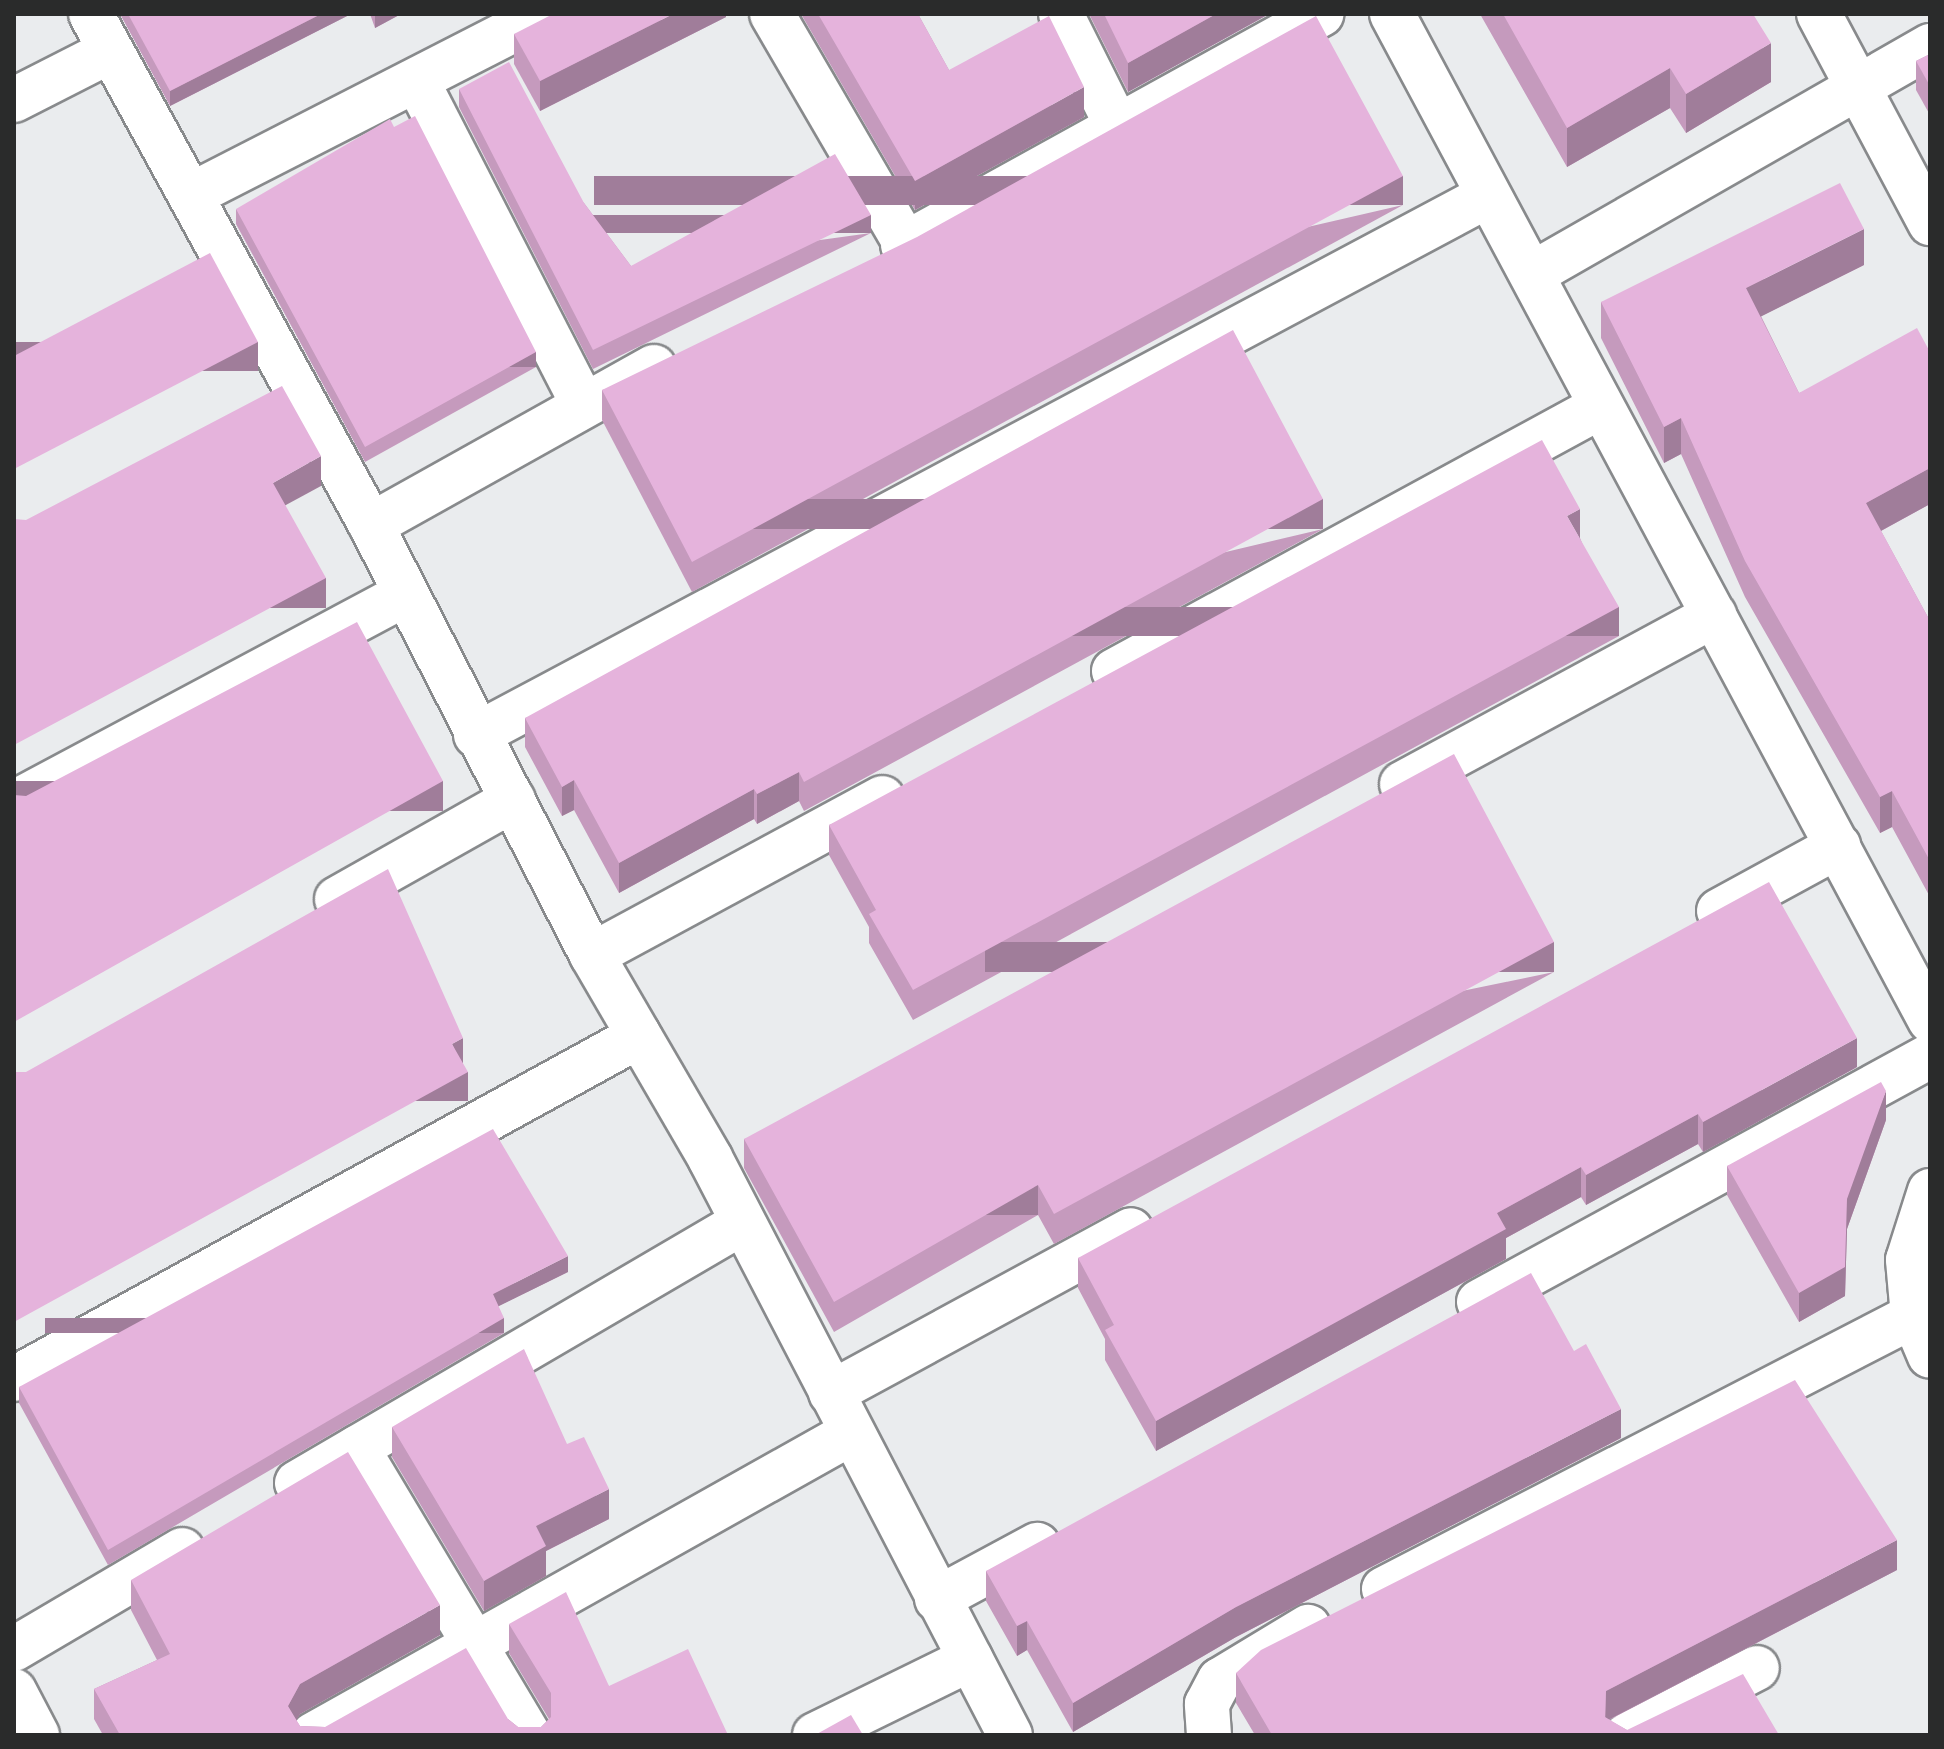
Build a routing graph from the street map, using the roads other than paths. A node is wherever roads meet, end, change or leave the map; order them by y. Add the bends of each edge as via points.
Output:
1 (544, 14) edge
2 (772, 14) edge
3 (1061, 14) edge
4 (1321, 14) edge
5 (1392, 14) edge
6 (1819, 14) edge
7 (100, 33) edge
8 (1930, 46) edge
9 (418, 83) junction
10 (1857, 86) junction
11 (14, 100) edge
12 (1116, 124) junction
13 (191, 195) junction
14 (1487, 196) junction
15 (1930, 223) edge
16 (906, 244) junction
17 (863, 264) edge
18 (1532, 274) junction
19 (694, 347) edge
20 (582, 402) junction
21 (1598, 408) junction
22 (371, 525) junction
23 (405, 594) junction
24 (1714, 615) junction
25 (1081, 689) edge
26 (476, 735) junction
27 (914, 780) edge
28 (513, 800) junction
29 (14, 803) edge
30 (1365, 804) edge
31 (1838, 846) junction
32 (305, 917) edge
33 (1684, 930) edge
34 (592, 955) junction
35 (1930, 1020) edge
36 (639, 1036) junction
37 (1930, 1056) edge
38 (752, 1136) edge
39 (710, 1158) junction
40 (1930, 1191) edge
41 (1166, 1211) edge
42 (740, 1224) junction
43 (1913, 1316) junction
44 (1441, 1324) edge
45 (1930, 1356) edge
46 (14, 1379) edge
47 (831, 1393) junction
48 (851, 1433) junction
49 (357, 1448) junction
50 (261, 1504) edge
51 (1077, 1523) edge
52 (220, 1528) edge
53 (937, 1599) junction
54 (478, 1640) junction
55 (14, 1649) edge
56 (970, 1659) junction
57 (1757, 1668) dead end
58 (14, 1691) edge
59 (37, 1735) edge
60 (313, 1735) edge
61 (529, 1735) edge
62 (815, 1735) edge
63 (1010, 1735) edge
64 (1209, 1735) edge
65 (1627, 1735) edge

1 - 9 street
2 - 16 street
3 - 12 street
4 - 12 street
5 - 14 street
6 - 10 street
7 - 11 street
7 - 13 street
8 - 10 street
9 - 13 street
9 - 20 street
10 - 15 street
10 - 18 street
12 - 16 street
13 - 22 street via 275,391
14 - 18 street
14 - 26 street
16 - 17 street
18 - 21 street
19 - 20 street
20 - 22 street
21 - 24 street
21 - 25 street
22 - 23 street
23 - 26 street
23 - 29 street
24 - 30 street
24 - 31 street
26 - 28 street
27 - 34 street
28 - 32 street
28 - 34 street
31 - 33 street
31 - 35 street
34 - 36 street
36 - 39 street
36 - 46 street
37 - 44 street
38 - 39 street
39 - 42 street
40 - 43 street via 1908,1260
41 - 47 street
42 - 47 street
42 - 49 street
43 - 45 street
43 - 64 street via 1247,1659 1213,1692
47 - 48 street
48 - 53 street
48 - 54 street
49 - 50 street
49 - 54 street
51 - 53 street
52 - 55 street
53 - 56 street
54 - 60 street
54 - 61 street
56 - 62 street
56 - 63 street
57 - 65 street
58 - 59 street

